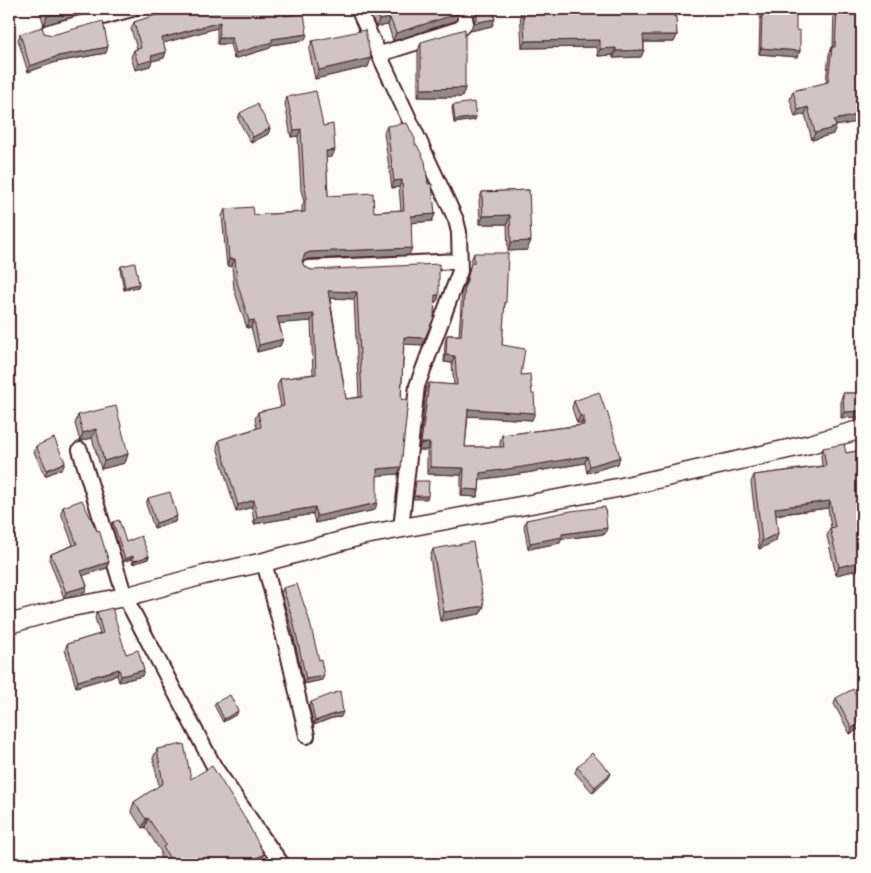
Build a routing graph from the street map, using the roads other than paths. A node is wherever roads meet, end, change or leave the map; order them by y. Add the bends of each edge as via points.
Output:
1 (132, 9) edge
2 (358, 9) edge
3 (464, 9) edge
4 (48, 32) edge
5 (380, 54) junction
6 (459, 261) junction
7 (308, 268) edge
8 (862, 429) edge
9 (80, 450) dead end
10 (401, 528) junction
11 (264, 562) junction
12 (125, 597) junction
13 (9, 624) edge
14 (307, 736) dead end
15 (282, 864) edge

1 - 4 street
2 - 5 street
3 - 5 street via 466,23 460,29
5 - 6 street via 456,220 460,232
6 - 7 street
6 - 10 street via 460,271 417,386
8 - 10 street via 622,487
9 - 12 street
10 - 11 street
11 - 12 street
11 - 14 street
12 - 13 street via 66,608
12 - 15 street via 215,768

